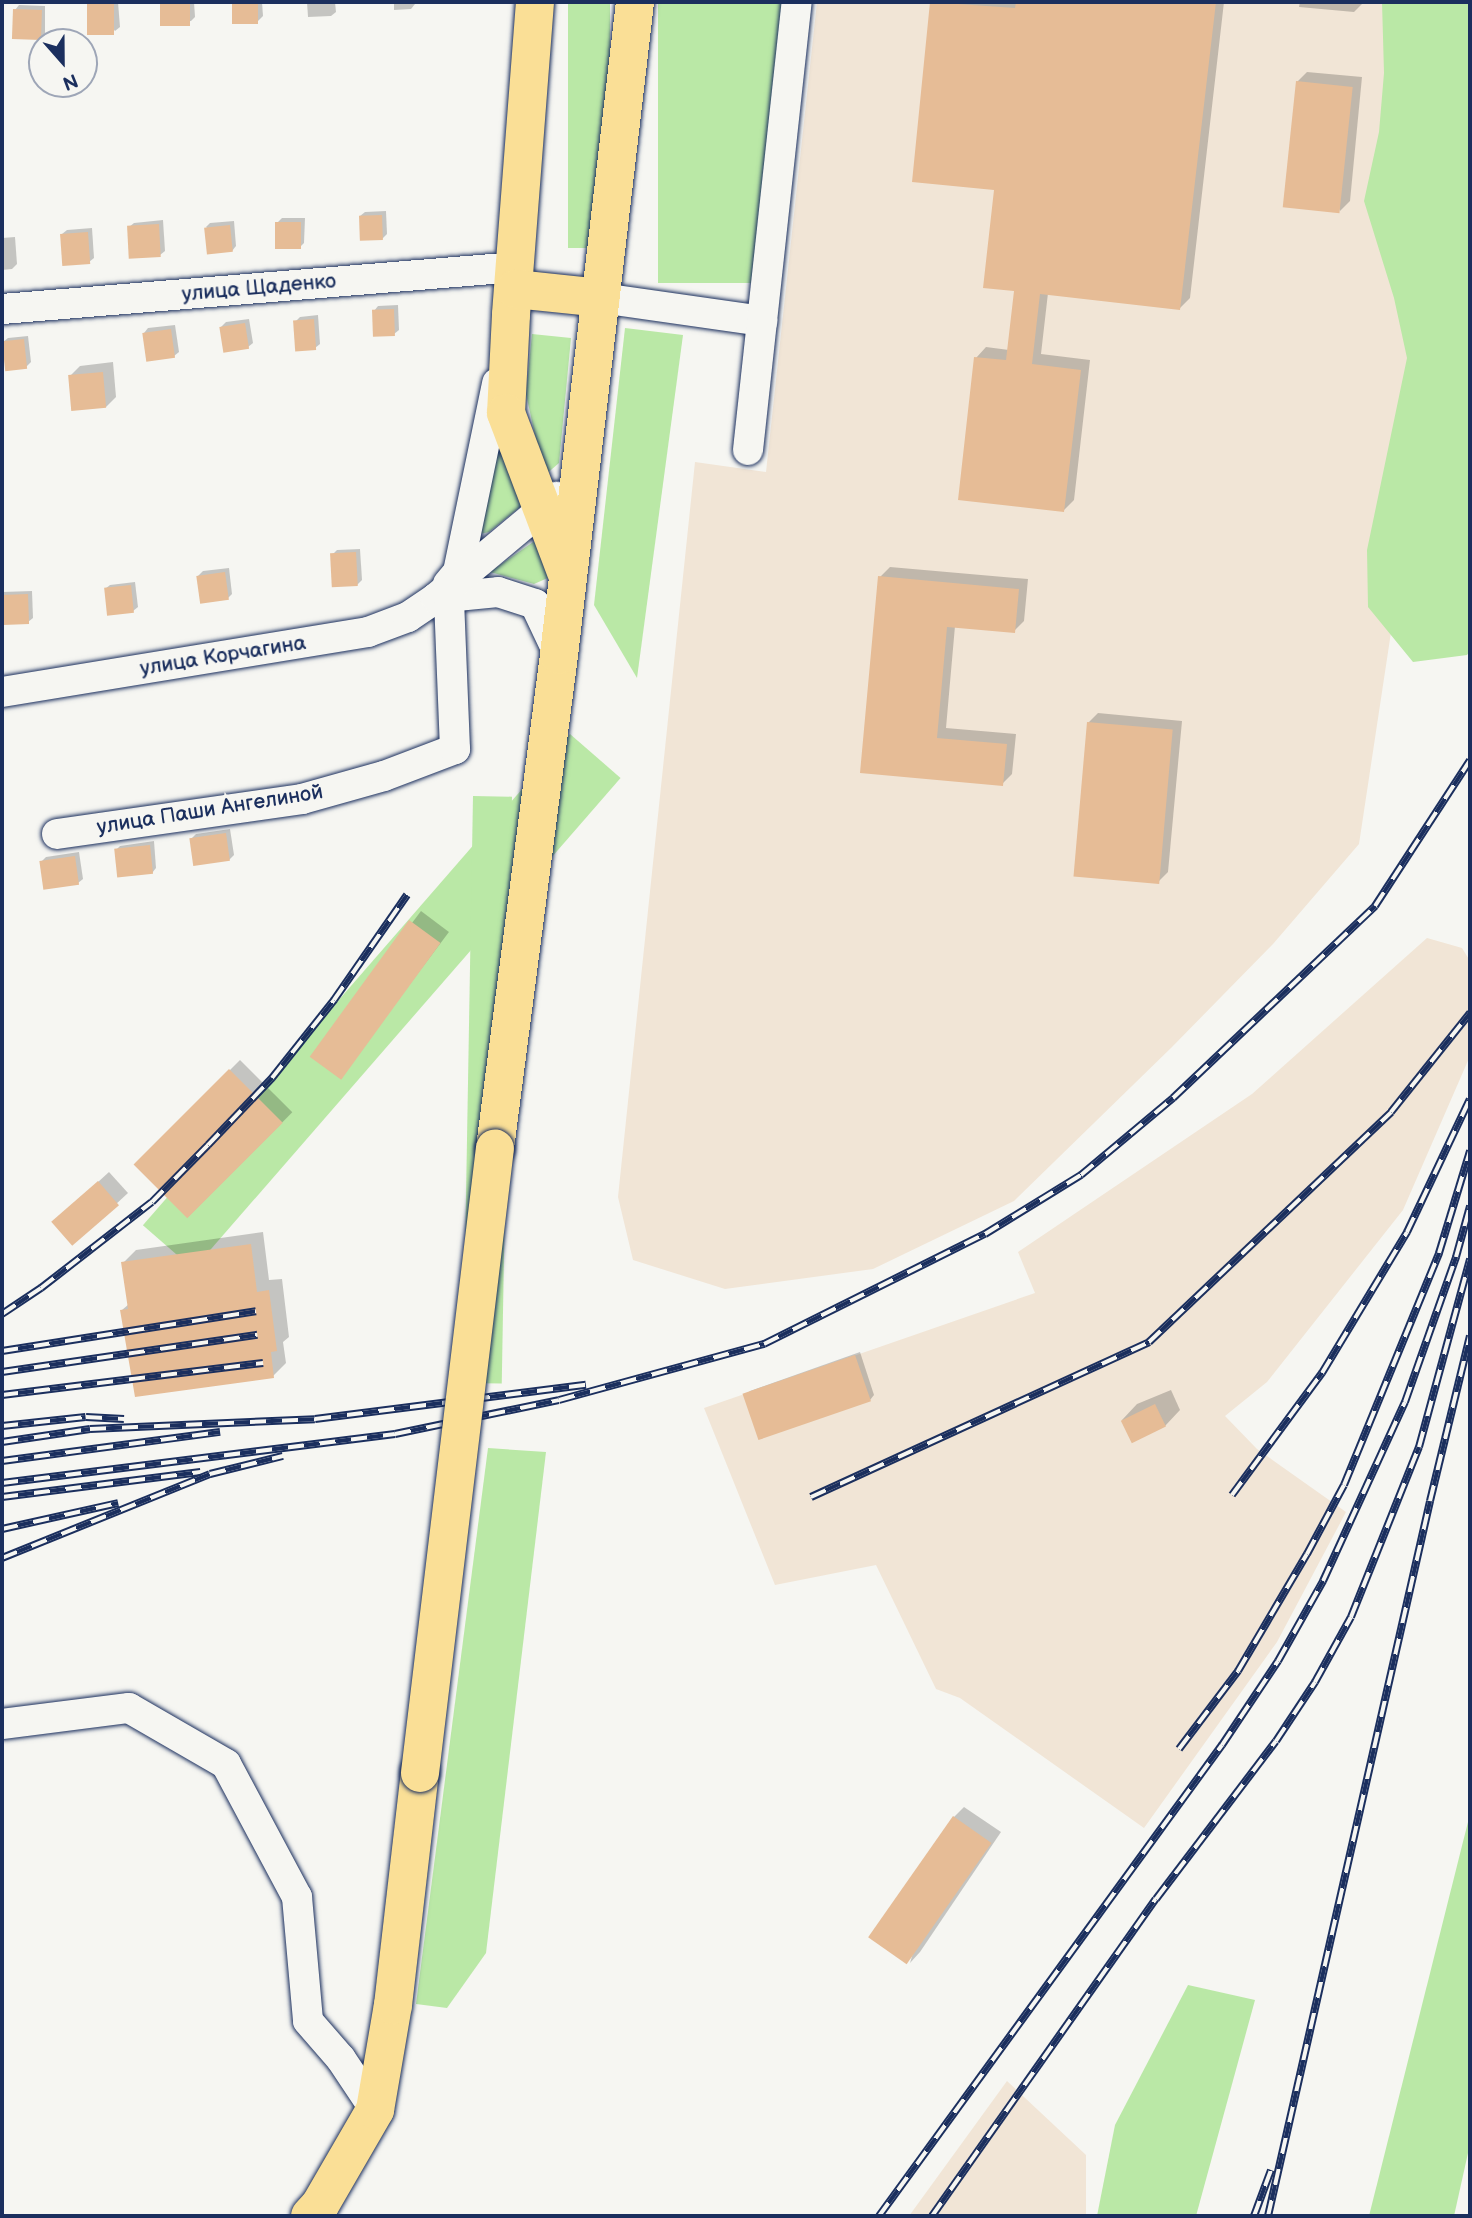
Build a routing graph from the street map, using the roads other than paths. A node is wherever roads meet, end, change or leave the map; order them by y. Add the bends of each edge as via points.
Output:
1 (535, 2) edge
2 (635, 2) edge
3 (797, 2) edge
4 (514, 290) junction
5 (601, 298) junction
6 (2, 309) edge
7 (762, 321) junction
8 (748, 450) dead end
9 (579, 479) junction
10 (542, 510) junction
11 (568, 578) junction
12 (442, 597) junction
13 (559, 655) junction
14 (2, 692) edge
15 (57, 834) dead end
16 (2, 1724) edge
17 (375, 2110) junction
18 (310, 2216) edge

1 - 4 main road
2 - 5 main road
3 - 7 street
4 - 5 main road
4 - 6 street, улица Щаденко
4 - 10 main road via 506,413
4 - 12 street via 458,572
5 - 7 street
5 - 9 main road
7 - 8 street
9 - 10 street
9 - 11 main road
10 - 11 main road
10 - 12 street
11 - 13 main road
12 - 13 street via 498,592 535,604
12 - 14 street, улица Корчагина via 408,617 368,632
12 - 15 street, улица Паши Ангелиной via 455,749 384,776 302,799
13 - 17 main road, bridge via 393,2006
16 - 17 street via 129,1708 226,1764 297,1897 308,2021 341,2059
17 - 18 main road

